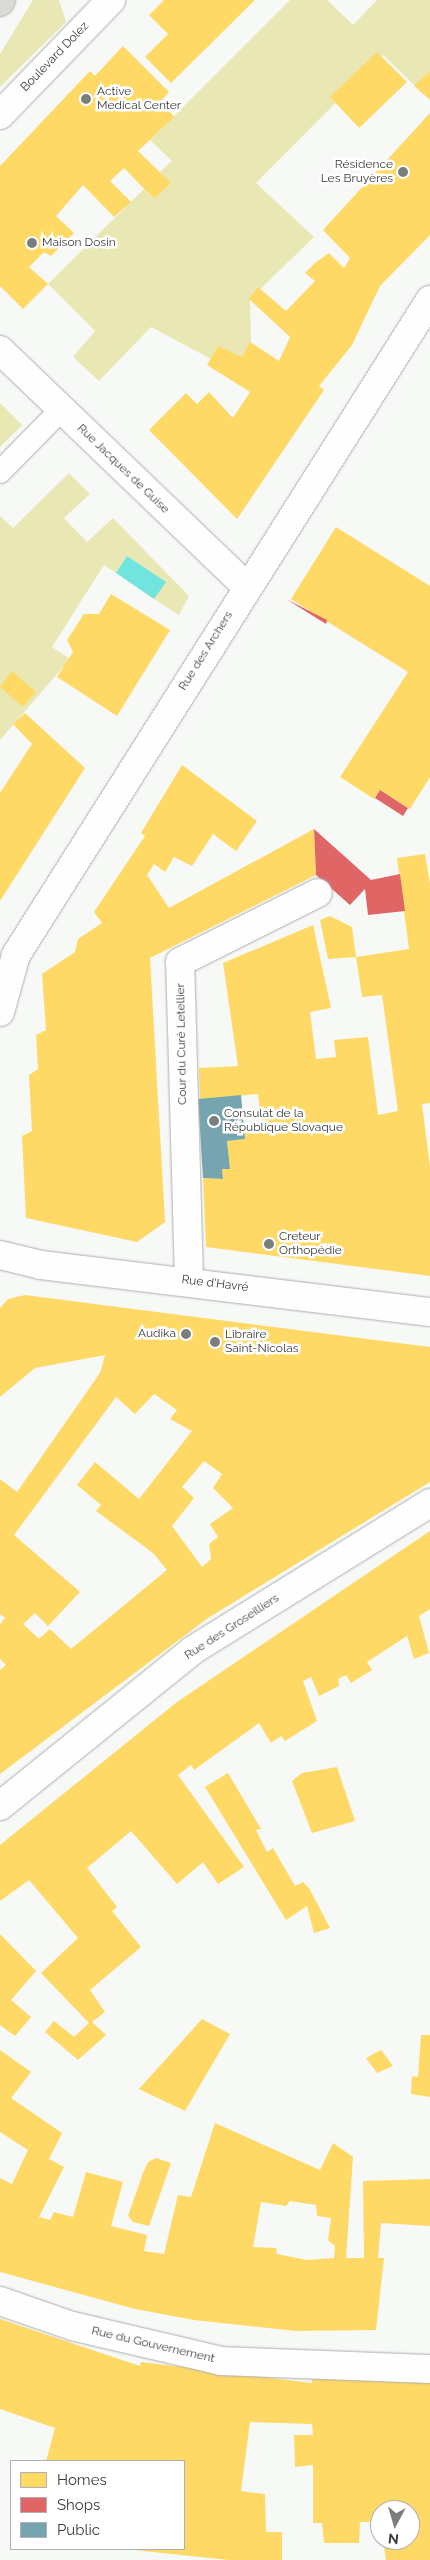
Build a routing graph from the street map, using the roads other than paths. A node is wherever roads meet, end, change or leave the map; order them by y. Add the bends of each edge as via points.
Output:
1 (111, 0) edge
2 (0, 115) edge
3 (430, 300) edge
4 (0, 350) edge
5 (62, 409) junction
6 (0, 472) edge
7 (246, 586) junction
8 (318, 893) dead end
9 (0, 1012) edge
10 (0, 1256) edge
11 (189, 1280) junction
12 (430, 1312) edge
13 (430, 1503) edge
14 (0, 1806) edge
15 (0, 2301) edge
16 (430, 2369) edge

1 - 2 street, Boulevard Dolez
3 - 7 street, Rue des Archers
4 - 5 street, Rue Jacques de Guise
5 - 6 lane
5 - 7 street, Rue Jacques de Guise
7 - 9 street, Rue des Archers via 16,955
8 - 11 street, Cour du Curé Letellier via 180,962
10 - 11 street, Rue d'Havré via 41,1264
11 - 12 street, Rue d'Havré
13 - 14 street, Rue des Groseilliers via 193,1650
15 - 16 street, Rue du Gouvernement via 82,2328 221,2361

